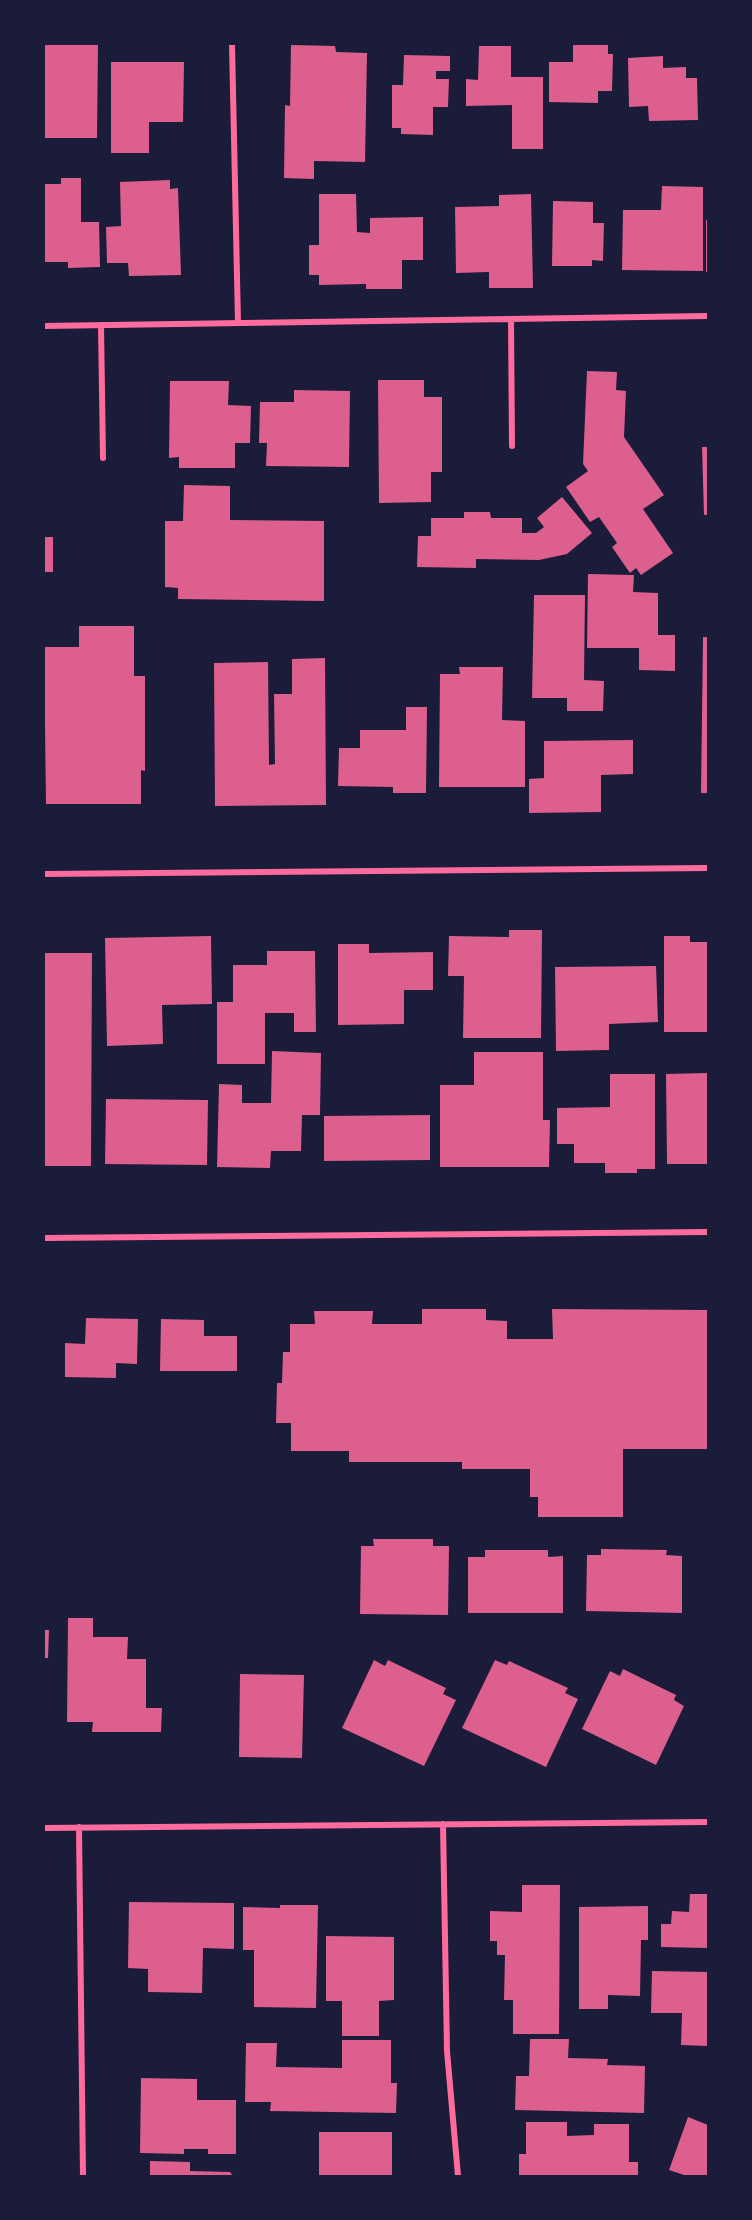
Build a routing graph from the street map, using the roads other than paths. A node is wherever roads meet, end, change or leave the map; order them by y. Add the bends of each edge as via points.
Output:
1 (232, 44) edge
2 (708, 316) edge
3 (511, 319) junction
4 (238, 323) junction
5 (101, 325) junction
6 (44, 326) edge
7 (512, 446) dead end
8 (103, 458) dead end
9 (708, 868) edge
10 (44, 874) edge
11 (708, 1232) edge
12 (44, 1238) edge
13 (708, 1822) edge
14 (443, 1824) junction
15 (79, 1827) junction
16 (44, 1828) edge
17 (82, 2176) edge
18 (458, 2176) edge

1 - 4 street
2 - 3 street
3 - 4 street
3 - 7 street
4 - 5 street
5 - 6 street
5 - 8 street
9 - 10 street
11 - 12 street
13 - 14 street
14 - 15 street
14 - 18 street via 447,2051
15 - 16 street
15 - 17 street

